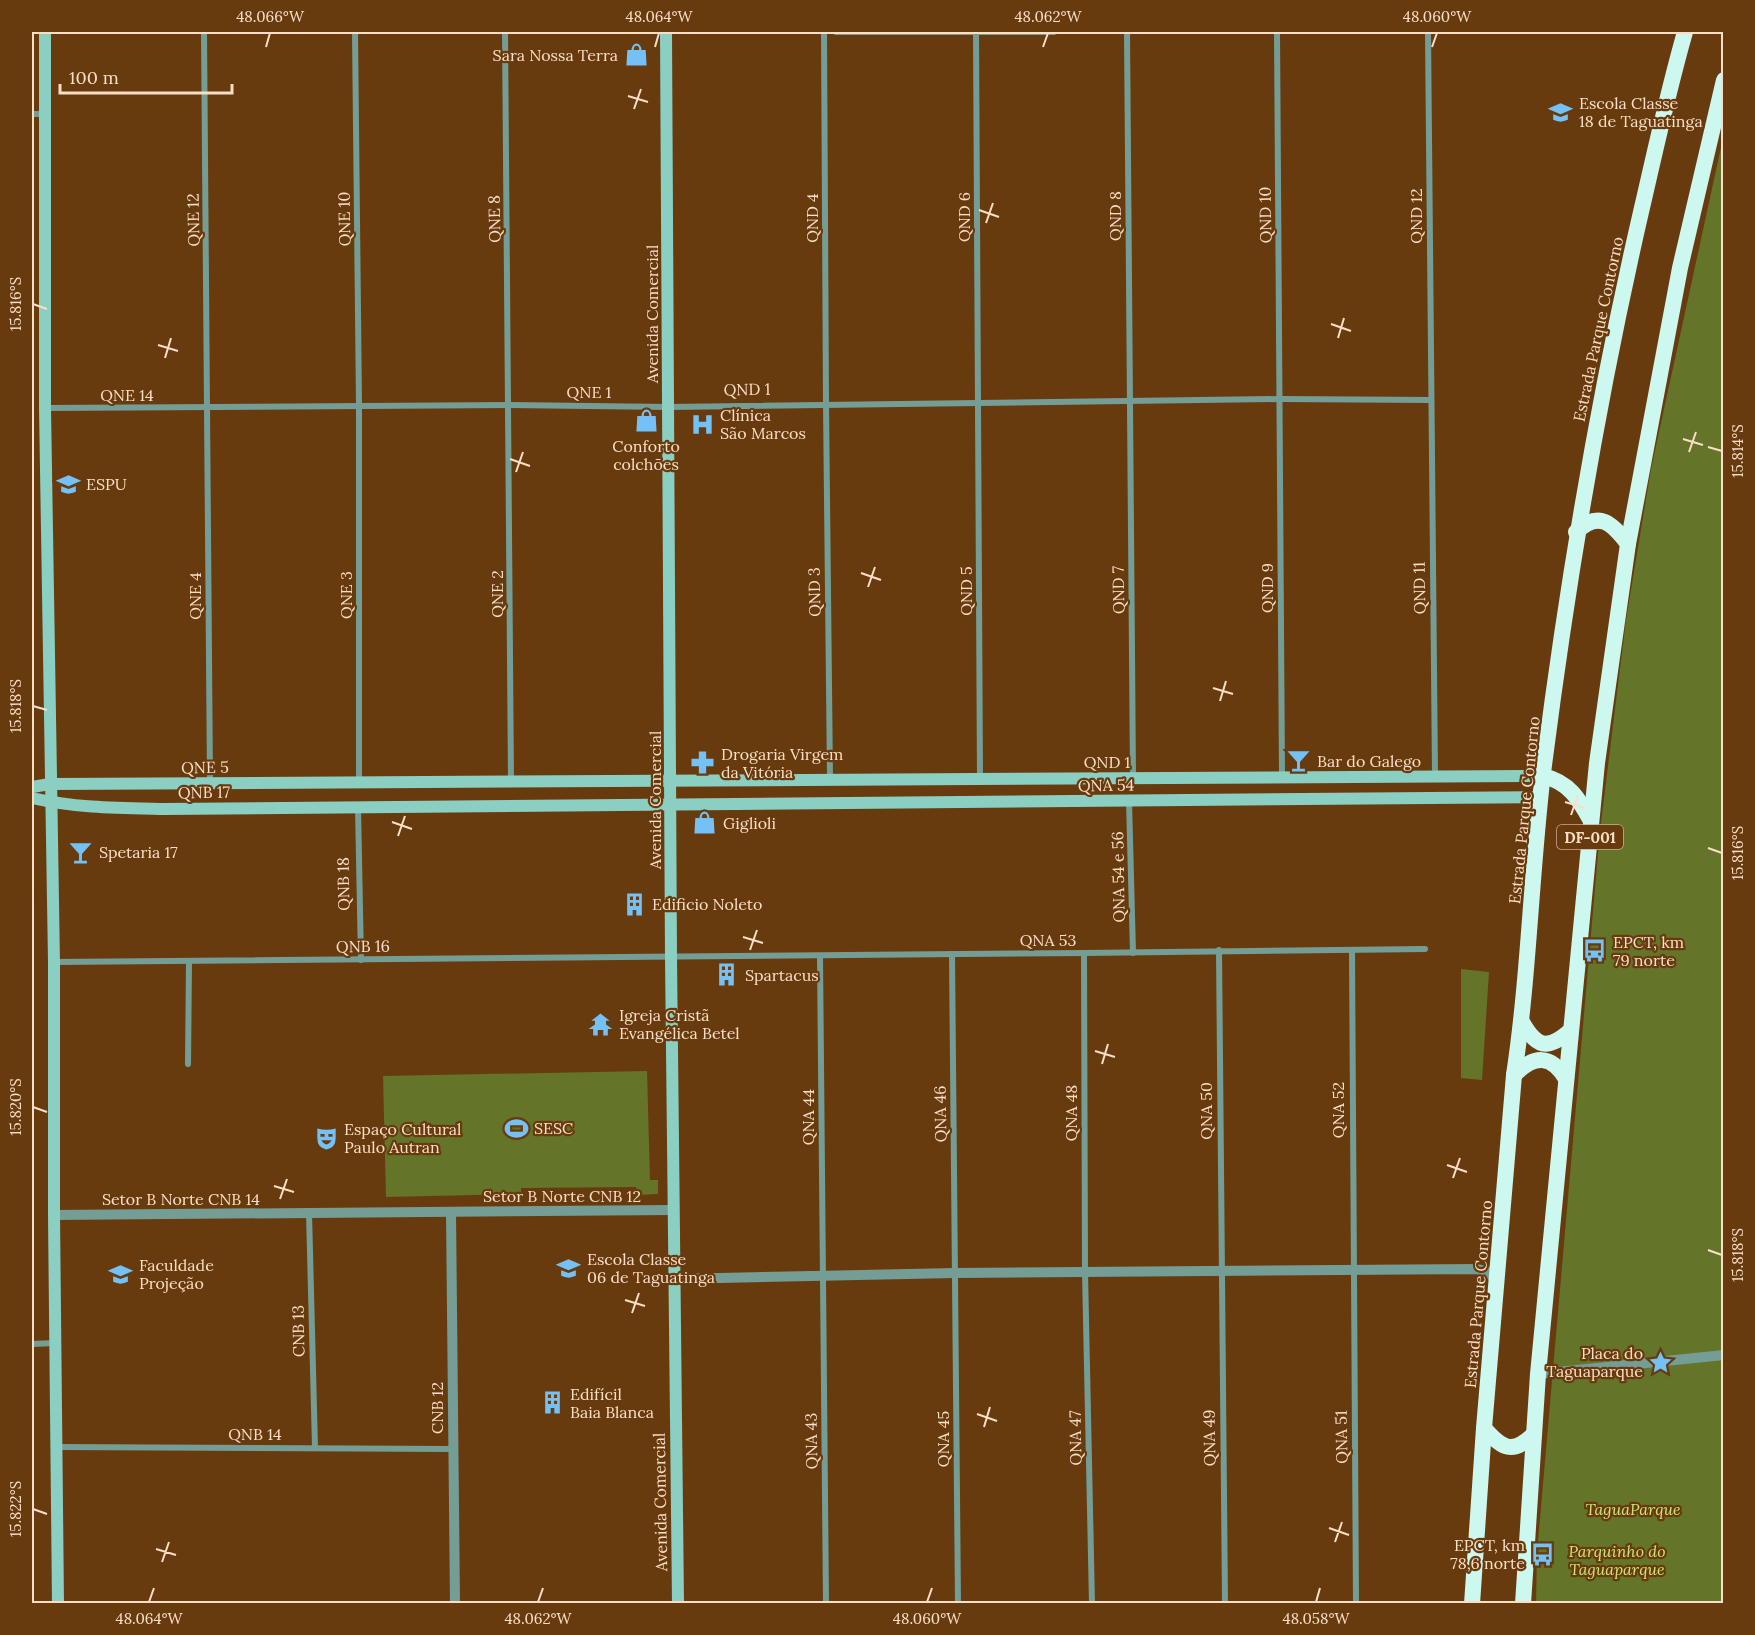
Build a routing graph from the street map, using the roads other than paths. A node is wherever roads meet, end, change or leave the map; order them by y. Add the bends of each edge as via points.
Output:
1 (45, 32) edge
2 (204, 32) edge
3 (356, 32) edge
4 (505, 32) edge
5 (666, 32) edge
6 (825, 32) edge
7 (836, 32) edge
8 (976, 32) edge
9 (1054, 32) edge
10 (1127, 32) edge
11 (1277, 32) edge
12 (1428, 32) edge
13 (1685, 32) edge
14 (1724, 80) edge
15 (32, 114) edge
16 (46, 114) junction
17 (1280, 399) junction
18 (1431, 400) junction
19 (1129, 401) junction
20 (979, 403) junction
21 (826, 404) junction
22 (510, 405) junction
23 (359, 406) junction
24 (669, 406) junction
25 (45, 408) junction
26 (208, 408) junction
27 (1576, 532) junction
28 (1629, 544) junction
29 (1435, 776) junction
30 (1480, 776) junction
31 (1543, 776) junction
32 (1282, 777) junction
33 (1044, 778) junction
34 (1071, 778) junction
35 (1133, 778) junction
36 (980, 779) junction
37 (764, 780) junction
38 (830, 780) junction
39 (671, 781) junction
40 (511, 782) junction
41 (525, 782) junction
42 (210, 783) junction
43 (359, 783) junction
44 (50, 784) junction
45 (129, 784) junction
46 (32, 787) edge
47 (162, 796) junction
48 (1541, 797) junction
49 (32, 798) edge
50 (1479, 798) junction
51 (1129, 801) junction
52 (51, 802) junction
53 (1042, 802) junction
54 (1071, 802) junction
55 (763, 805) junction
56 (358, 806) junction
57 (525, 806) junction
58 (672, 806) junction
59 (126, 808) junction
60 (1591, 821) junction
61 (1425, 949) dead end
62 (1218, 950) junction
63 (1352, 950) junction
64 (1133, 953) junction
65 (952, 954) junction
66 (1084, 954) junction
67 (820, 956) junction
68 (671, 957) junction
69 (361, 960) junction
70 (189, 961) junction
71 (54, 962) junction
72 (1522, 1022) junction
73 (1570, 1031) junction
74 (188, 1064) dead end
75 (1514, 1075) junction
76 (1566, 1079) junction
77 (674, 1210) junction
78 (452, 1212) junction
79 (309, 1213) junction
80 (54, 1215) junction
81 (1499, 1254) junction
82 (1476, 1269) junction
83 (1220, 1271) junction
84 (1352, 1271) junction
85 (1085, 1272) junction
86 (955, 1274) junction
87 (823, 1277) junction
88 (674, 1279) junction
89 (1497, 1281) junction
90 (56, 1343) junction
91 (32, 1344) edge
92 (1724, 1355) edge
93 (1538, 1374) junction
94 (1484, 1428) junction
95 (1534, 1434) junction
96 (57, 1447) junction
97 (315, 1448) junction
98 (453, 1449) junction
99 (58, 1604) edge
100 (455, 1604) edge
101 (678, 1604) edge
102 (826, 1604) edge
103 (958, 1604) edge
104 (1092, 1604) edge
105 (1225, 1604) edge
106 (1356, 1604) edge
107 (1472, 1604) edge
108 (1523, 1604) edge

1 - 16 main road
2 - 26 street, QNE 12
3 - 23 street, QNE 10
4 - 22 street, QNE 8
5 - 24 main road, Avenida Comercial
6 - 21 street, QND 4
7 - 8 street
8 - 9 street
8 - 20 street, QND 6
10 - 19 street, QND 8
11 - 17 street, QND 10
12 - 18 street, QND 12
13 - 27 highway, Estrada Parque Contorno / DF-001 via 1614,330
14 - 28 highway, DF-001 via 1680,268
15 - 16 street
16 - 25 main road
17 - 18 street, QND 1
17 - 19 street, QND 1
17 - 32 street, QND 9
18 - 29 street, QND 11
19 - 20 street, QND 1
19 - 35 street, QND 7
20 - 21 street, QND 1
20 - 36 street, QND 5
21 - 24 street, QND 1
21 - 38 street, QND 3
22 - 23 street, QNE 1
22 - 24 street, QNE 1
22 - 40 street, QNE 2
23 - 26 street, QNE 14
23 - 43 street, QNE 3
24 - 39 main road, Avenida Comercial
25 - 26 street, QNE 14
25 - 44 main road
26 - 42 street, QNE 4
27 - 28 highway via 1588,522 1601,521 1612,526
27 - 31 highway, Estrada Parque Contorno / DF-001
28 - 60 highway, DF-001
29 - 30 main road, QND 1
29 - 32 main road, QND 1
30 - 31 main road, QND 1
30 - 50 main road via 1484,783
31 - 48 highway, Estrada Parque Contorno / DF-001
31 - 60 highway via 1568,787
32 - 35 main road, QND 1
33 - 34 main road, QND 1
33 - 36 main road, QND 1
33 - 53 main road via 1049,789
34 - 35 main road, QND 1
34 - 54 main road via 1065,790
36 - 38 main road, QND 1
37 - 38 main road, QND 1
37 - 39 main road, QND 1
37 - 55 main road via 758,794
39 - 41 main road, QND 1
39 - 58 main road, Avenida Comercial
40 - 41 main road, QND 1
40 - 43 main road, QNE 5
41 - 57 main road via 530,793
42 - 43 main road, QNE 5
42 - 47 main road, QNE 5
44 - 45 main road, QNE 5
44 - 46 main road, QNE 5
44 - 52 main road
45 - 47 main road, QNE 5
45 - 59 main road via 140,789 141,797
47 - 56 main road, QNB 17
47 - 59 main road, QNB 17
48 - 50 main road, QNA 54
48 - 72 highway, Estrada Parque Contorno / DF-001
49 - 52 main road, QNB 17
50 - 51 main road, QNA 54
51 - 54 main road, QNA 54
51 - 64 street, QNA 54 e 56
52 - 59 main road, QNB 17
52 - 71 main road
53 - 54 main road, QNA 54
53 - 55 main road, QNA 54
55 - 58 main road, QNA 54
56 - 57 main road, QNB 17
56 - 69 street, QNB 18
57 - 58 main road
58 - 68 main road, Avenida Comercial
60 - 73 highway, DF-001
61 - 63 street, QNA 53
62 - 63 street, QNA 53
62 - 64 street, QNA 53
62 - 83 street, QNA 50
63 - 84 street, QNA 52
64 - 66 street, QNA 53
65 - 66 street, QNA 53
65 - 67 street, QNA 53
65 - 86 street, QNA 46
66 - 85 street, QNA 48
67 - 68 street, QNA 53
67 - 87 street, QNA 44
68 - 69 street, QNB 16
68 - 77 main road, Avenida Comercial
69 - 70 street, QNB 16
70 - 71 street, QNB 16
70 - 74 street
71 - 80 main road
72 - 73 highway via 1532,1038 1542,1043 1555,1042
72 - 75 highway, Estrada Parque Contorno / DF-001
73 - 76 highway, DF-001
75 - 76 highway via 1526,1064 1544,1061 1557,1065
75 - 81 highway, Estrada Parque Contorno / DF-001
76 - 93 highway, DF-001
77 - 78 street, Setor B Norte CNB 12
77 - 88 main road, Avenida Comercial
78 - 79 street, Setor B Norte CNB 12
78 - 98 street, CNB 12
79 - 80 street, Setor B Norte CNB 14
79 - 97 street, CNB 13
80 - 90 main road
81 - 82 street
81 - 89 highway, Estrada Parque Contorno / DF-001
82 - 84 street
82 - 89 street via 1487,1271
83 - 84 street
83 - 85 street
83 - 105 street, QNA 49
84 - 106 street, QNA 51
85 - 86 street
85 - 104 street, QNA 47
86 - 87 street
86 - 103 street, QNA 45
87 - 88 street
87 - 102 street, QNA 43
88 - 101 main road, Avenida Comercial
89 - 94 highway, Estrada Parque Contorno / DF-001
90 - 91 street
90 - 96 main road
92 - 93 street
93 - 95 highway, DF-001
94 - 95 highway via 1497,1443 1512,1448 1521,1446
94 - 107 highway, Estrada Parque Contorno / DF-001
95 - 108 highway, DF-001
96 - 97 street, QNB 14
96 - 99 main road
97 - 98 street, QNB 14
98 - 100 street, CNB 12

